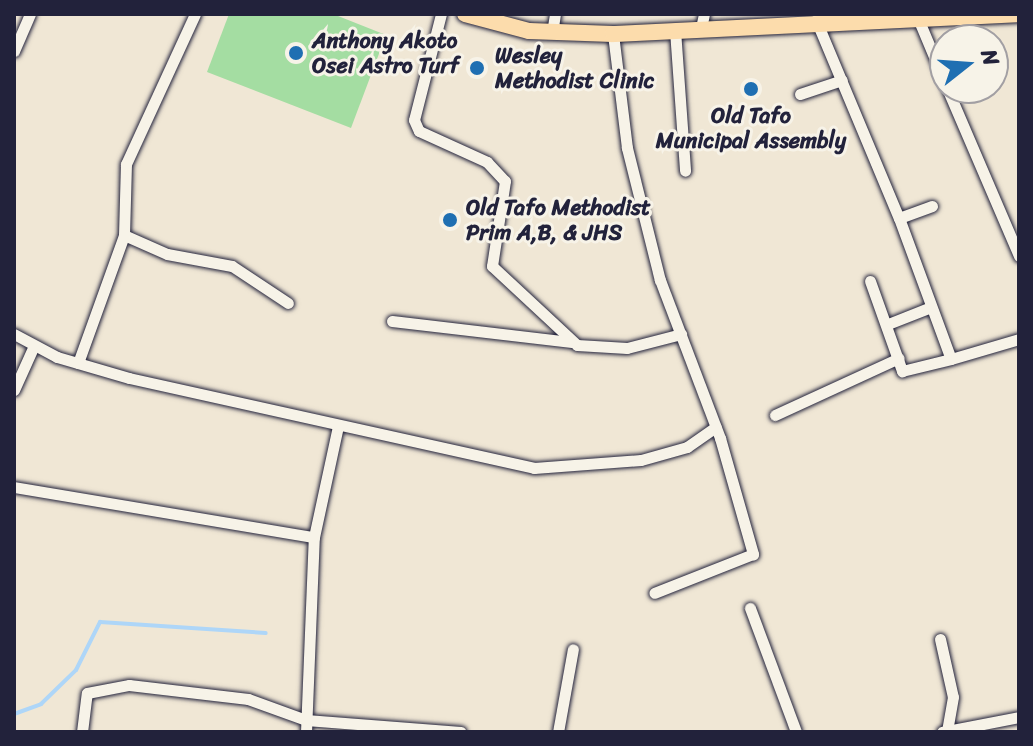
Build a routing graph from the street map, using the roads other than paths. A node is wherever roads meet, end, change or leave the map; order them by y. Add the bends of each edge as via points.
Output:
1 (30, 14) edge
2 (195, 14) edge
3 (441, 14) edge
4 (465, 14) edge
5 (555, 14) edge
6 (990, 14) edge
7 (1019, 14) edge
8 (917, 16) edge
9 (849, 17) edge
10 (816, 19) junction
11 (702, 21) edge
12 (675, 30) junction
13 (552, 33) junction
14 (613, 34) junction
15 (929, 45) edge
16 (14, 51) edge
17 (842, 80) junction
18 (800, 94) dead end
19 (954, 104) edge
20 (685, 171) dead end
21 (932, 206) dead end
22 (899, 218) junction
23 (124, 235) junction
24 (1019, 256) edge
25 (870, 281) dead end
26 (288, 303) dead end
27 (931, 307) junction
28 (392, 321) dead end
29 (888, 324) junction
30 (14, 334) edge
31 (681, 334) junction
32 (1019, 339) edge
33 (572, 342) junction
34 (33, 348) junction
35 (899, 358) junction
36 (951, 359) junction
37 (78, 363) junction
38 (14, 390) edge
39 (775, 415) dead end
40 (338, 426) junction
41 (716, 427) junction
42 (14, 487) edge
43 (314, 537) junction
44 (654, 593) dead end
45 (750, 608) dead end
46 (940, 639) dead end
47 (573, 649) dead end
48 (1019, 717) edge
49 (306, 726) edge
50 (944, 731) edge
51 (82, 732) edge
52 (461, 732) edge
53 (558, 732) edge
54 (796, 732) edge

1 - 16 street
2 - 23 street via 126,164
3 - 33 street via 414,120 419,131 496,168 507,193 492,266
4 - 13 main road
5 - 13 street
6 - 7 main road
6 - 8 main road
8 - 9 main road
8 - 15 street
9 - 10 main road
10 - 11 main road
10 - 17 street
11 - 12 main road
12 - 14 main road
12 - 20 street
13 - 14 main road
14 - 31 street via 627,148
17 - 18 street
17 - 22 street
19 - 24 street
21 - 22 street
22 - 27 street
23 - 26 street via 167,254 232,266
23 - 37 street
25 - 29 street
27 - 29 street
27 - 36 street
28 - 33 street via 495,338
29 - 35 street
30 - 34 street
31 - 33 street via 627,348
31 - 41 street
32 - 36 street
34 - 37 street
34 - 38 street
35 - 36 street via 909,373
35 - 39 street
37 - 40 street
40 - 41 street via 566,471 687,447
40 - 43 street
41 - 44 street via 733,476 750,557
42 - 43 street
43 - 49 street
45 - 54 street
46 - 50 street via 953,697
47 - 53 street
48 - 50 street
49 - 51 street via 248,699 129,685 87,693
49 - 52 street

